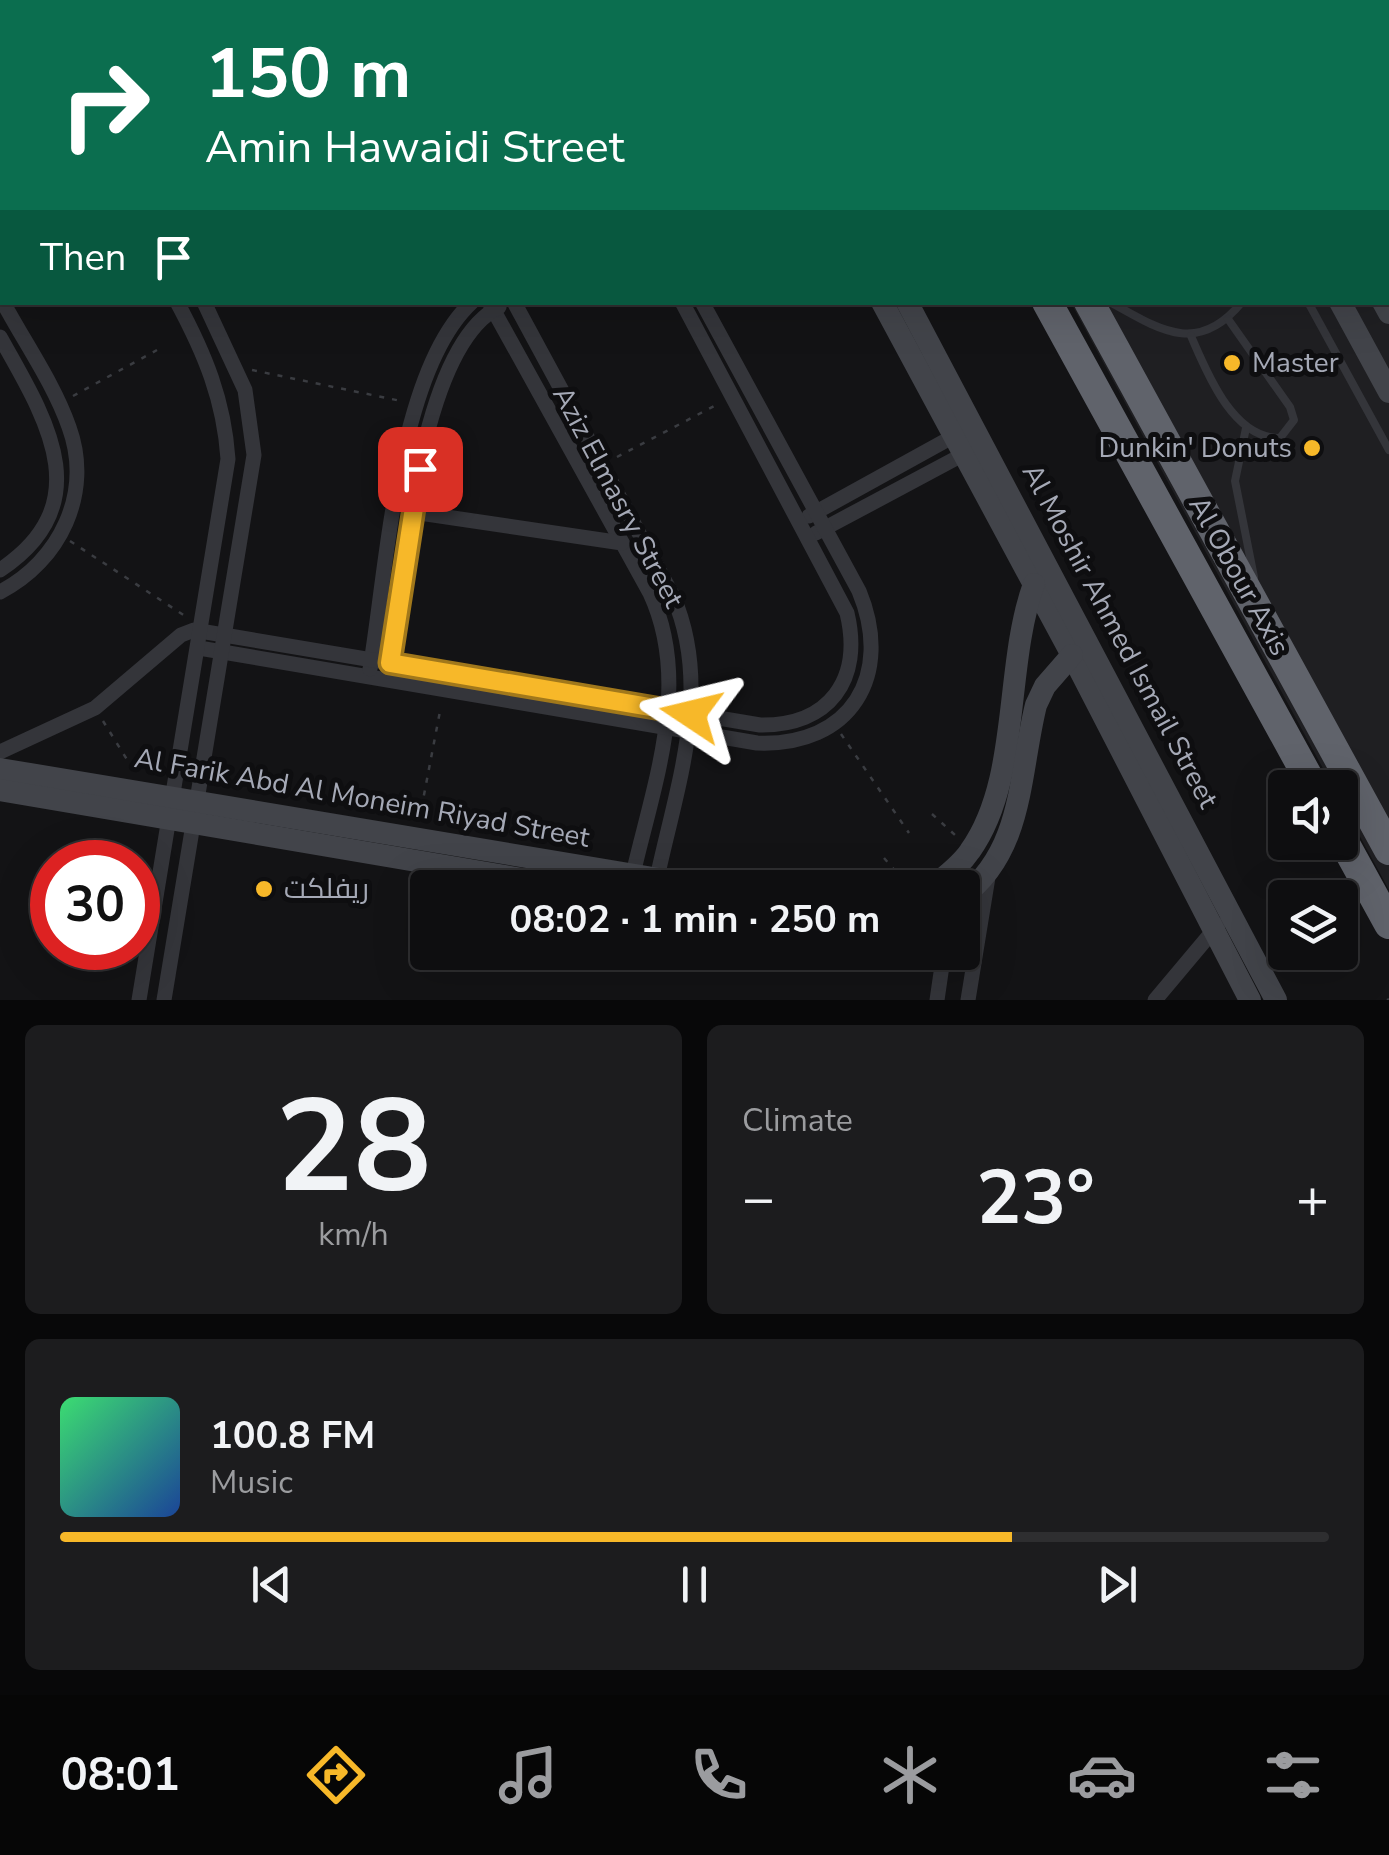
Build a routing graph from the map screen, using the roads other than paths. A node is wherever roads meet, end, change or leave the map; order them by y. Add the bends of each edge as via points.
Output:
1 (5, 305) edge
2 (178, 305) edge
3 (206, 305) edge
4 (470, 305) edge
5 (500, 305) edge
6 (502, 305) edge
7 (502, 305) edge
8 (684, 305) edge
9 (704, 305) edge
10 (884, 305) edge
11 (909, 305) edge
12 (1049, 305) edge
13 (1090, 305) edge
14 (1115, 305) edge
15 (1240, 305) edge
16 (1310, 305) edge
17 (1342, 305) edge
18 (1228, 319) junction
19 (1191, 336) junction
20 (0, 337) edge
21 (1389, 392) edge
22 (1246, 428) junction
23 (959, 445) junction
24 (1389, 450) edge
25 (889, 472) junction
26 (898, 490) junction
27 (413, 512) junction
28 (816, 512) junction
29 (800, 521) junction
30 (825, 529) junction
31 (808, 538) junction
32 (622, 543) junction
33 (0, 570) edge
34 (1034, 584) junction
35 (0, 592) edge
36 (1261, 616) junction
37 (202, 629) junction
38 (226, 635) junction
39 (199, 648) junction
40 (223, 652) junction
41 (1072, 654) junction
42 (371, 660) junction
43 (390, 663) junction
44 (368, 677) junction
45 (388, 680) junction
46 (668, 710) junction
47 (691, 714) junction
48 (666, 727) junction
49 (688, 731) junction
50 (0, 752) edge
51 (0, 769) edge
52 (1304, 770) edge
53 (0, 790) edge
54 (172, 807) junction
55 (196, 811) junction
56 (984, 828) junction
57 (1008, 838) junction
58 (1389, 850) edge
59 (1354, 860) edge
60 (486, 870) edge
61 (610, 870) edge
62 (634, 870) edge
63 (659, 870) edge
64 (950, 870) edge
65 (989, 872) junction
66 (980, 880) edge
67 (1222, 919) junction
68 (1389, 924) edge
69 (941, 970) edge
70 (139, 1000) edge
71 (164, 1000) edge
72 (937, 1000) edge
73 (968, 1000) edge
74 (1155, 1000) edge
75 (1250, 1000) edge
76 (1276, 1000) edge

1 - 35 street via 69,427 77,466 60,535 40,565
2 - 37 street via 210,370 226,429 226,490
3 - 38 street via 236,366 252,422 254,455
4 - 42 street via 440,346 416,404
5 - 27 street via 465,334 442,382
6 - 47 street, Aziz Elmasry Street via 602,465 681,613 692,667
7 - 32 street, Aziz Elmasry Street
8 - 29 street
9 - 28 street
10 - 23 street, Al Moshir Ahmed Ismail Street
11 - 67 street, Al Moshir Ahmed Ismail Street
12 - 52 highway, Al Obour Axis
13 - 36 highway, Al Obour Axis
14 - 19 lane via 1156,329
15 - 18 lane
16 - 24 lane
17 - 21 street
18 - 19 lane
18 - 22 lane via 1294,420 1280,438
19 - 22 lane
20 - 33 street via 51,433 57,477 36,540
22 - 36 lane via 1235,481
23 - 25 street
23 - 26 street
23 - 34 street, Al Moshir Ahmed Ismail Street
25 - 26 street
25 - 28 street
26 - 30 street
27 - 32 street
27 - 43 street
28 - 29 street
28 - 30 street
29 - 31 street
30 - 31 street
30 - 49 street via 871,632 867,680 856,701 818,734 781,744
31 - 47 street via 852,632 847,675 837,694 812,714 782,725
32 - 46 street, Aziz Elmasry Street via 666,636
34 - 41 street, Al Moshir Ahmed Ismail Street
34 - 56 street
36 - 58 highway, Al Obour Axis
37 - 38 street
37 - 39 street
37 - 50 street via 182,635 95,708
38 - 40 street
38 - 42 street
39 - 40 street
39 - 54 street
40 - 44 street
40 - 55 street
41 - 57 street via 1036,705
41 - 67 street, Al Moshir Ahmed Ismail Street
42 - 43 street
42 - 44 street
43 - 45 street
43 - 46 street
44 - 45 street
45 - 48 street
46 - 47 street
46 - 48 street, Aziz Elmasry Street
47 - 49 street, Aziz Elmasry Street
48 - 49 street
48 - 62 street, Aziz Elmasry Street
49 - 63 street, Aziz Elmasry Street
51 - 54 street, Al Farik Abd Al Moneim Riyad Street via 147,792
53 - 54 street, Al Farik Abd Al Moneim Riyad Street
54 - 55 street, Al Farik Abd Al Moneim Riyad Street
54 - 70 street
55 - 60 street, Al Farik Abd Al Moneim Riyad Street
55 - 61 street, Al Farik Abd Al Moneim Riyad Street via 416,837
55 - 71 street
56 - 57 street via 996,827
56 - 64 street
57 - 65 street
59 - 68 highway
65 - 66 street
65 - 73 street
67 - 74 street
67 - 75 street, Al Moshir Ahmed Ismail Street
67 - 76 street, Al Moshir Ahmed Ismail Street
69 - 72 street

